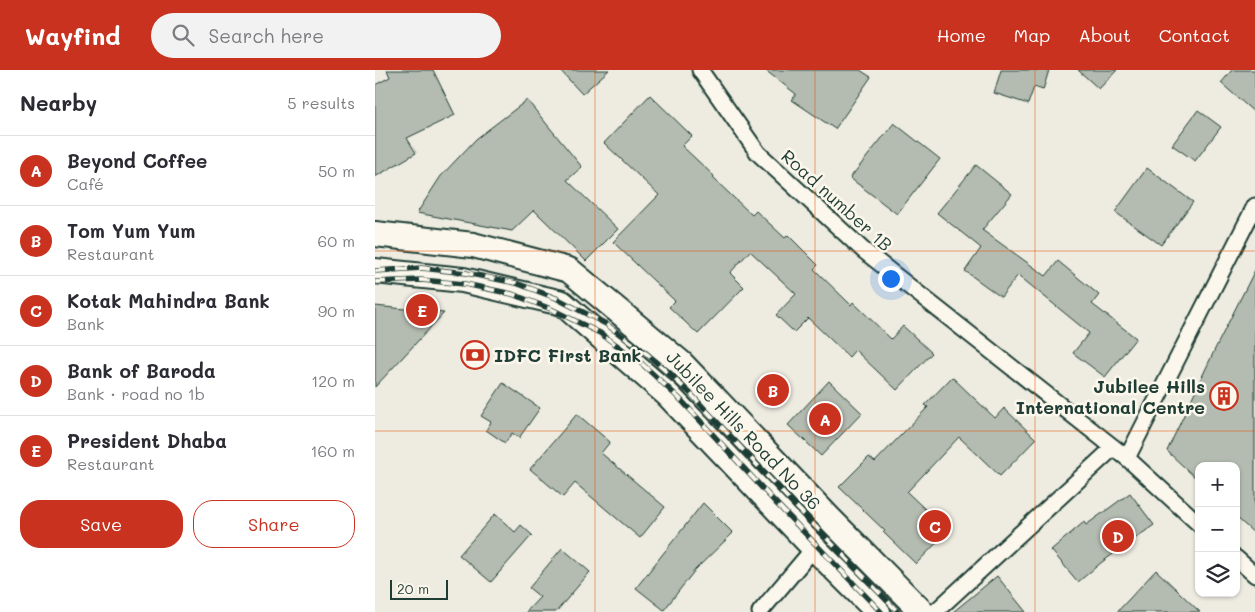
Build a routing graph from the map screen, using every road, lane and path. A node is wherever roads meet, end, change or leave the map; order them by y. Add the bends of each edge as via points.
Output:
1 (700, 70) edge
2 (1255, 206) edge
3 (375, 234) edge
4 (375, 271) edge
5 (725, 409) junction
6 (702, 430) junction
7 (1113, 448) junction
8 (1127, 458) junction
9 (1195, 520) edge
10 (814, 548) junction
11 (1240, 562) edge
12 (1255, 575) edge
13 (760, 612) edge
14 (878, 612) edge
15 (922, 612) edge
16 (935, 612) edge

1 - 7 street, Road number 1B via 758,152 863,250
2 - 8 street
3 - 5 main road, Jubilee Hills Road No 36 via 473,245 569,270 681,363
4 - 6 main road, Jubilee Hills Road No 36 via 463,280 562,303 668,395
5 - 6 main road
5 - 15 main road, Jubilee Hills Road No 36
6 - 10 main road, Jubilee Hills Road No 36
7 - 8 street, Road number 1B
7 - 16 street
8 - 9 street, Road number 1B
10 - 13 street
10 - 14 main road, Jubilee Hills Road No 36
11 - 12 street

